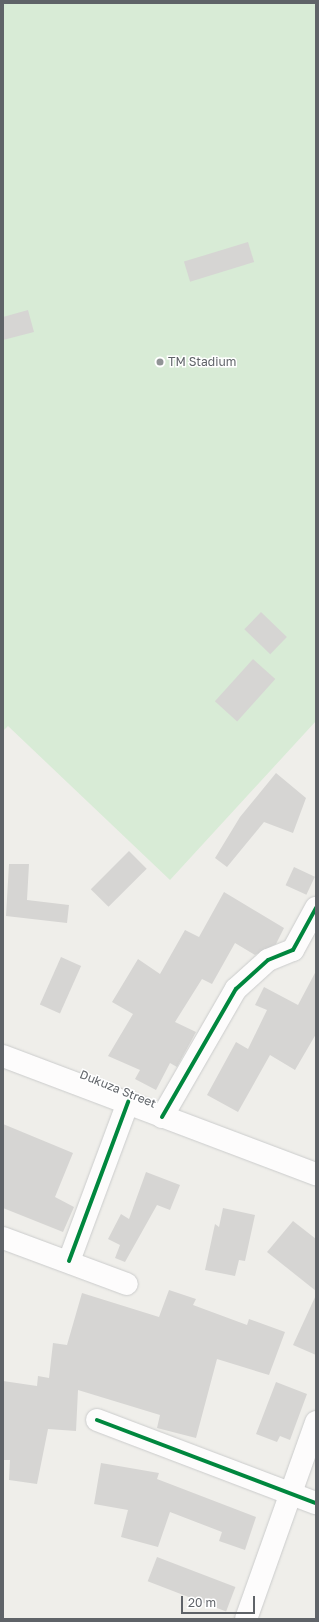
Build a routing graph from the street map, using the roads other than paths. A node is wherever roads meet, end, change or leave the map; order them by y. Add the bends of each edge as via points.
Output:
1 (316, 908) edge
2 (3, 1056) edge
3 (128, 1102) junction
4 (162, 1117) junction
5 (316, 1174) edge
6 (3, 1238) edge
7 (69, 1261) junction
8 (127, 1284) dead end
9 (97, 1420) dead end
10 (316, 1422) edge
11 (290, 1492) junction
12 (316, 1503) edge
13 (246, 1619) edge

1 - 4 street via 293,950 268,960 236,989
2 - 3 street, Dukuza Street
3 - 4 street, Dukuza Street
3 - 7 street
4 - 5 street, Dukuza Street
6 - 7 street
7 - 8 street
9 - 11 street
10 - 11 street
11 - 12 street
11 - 13 street

